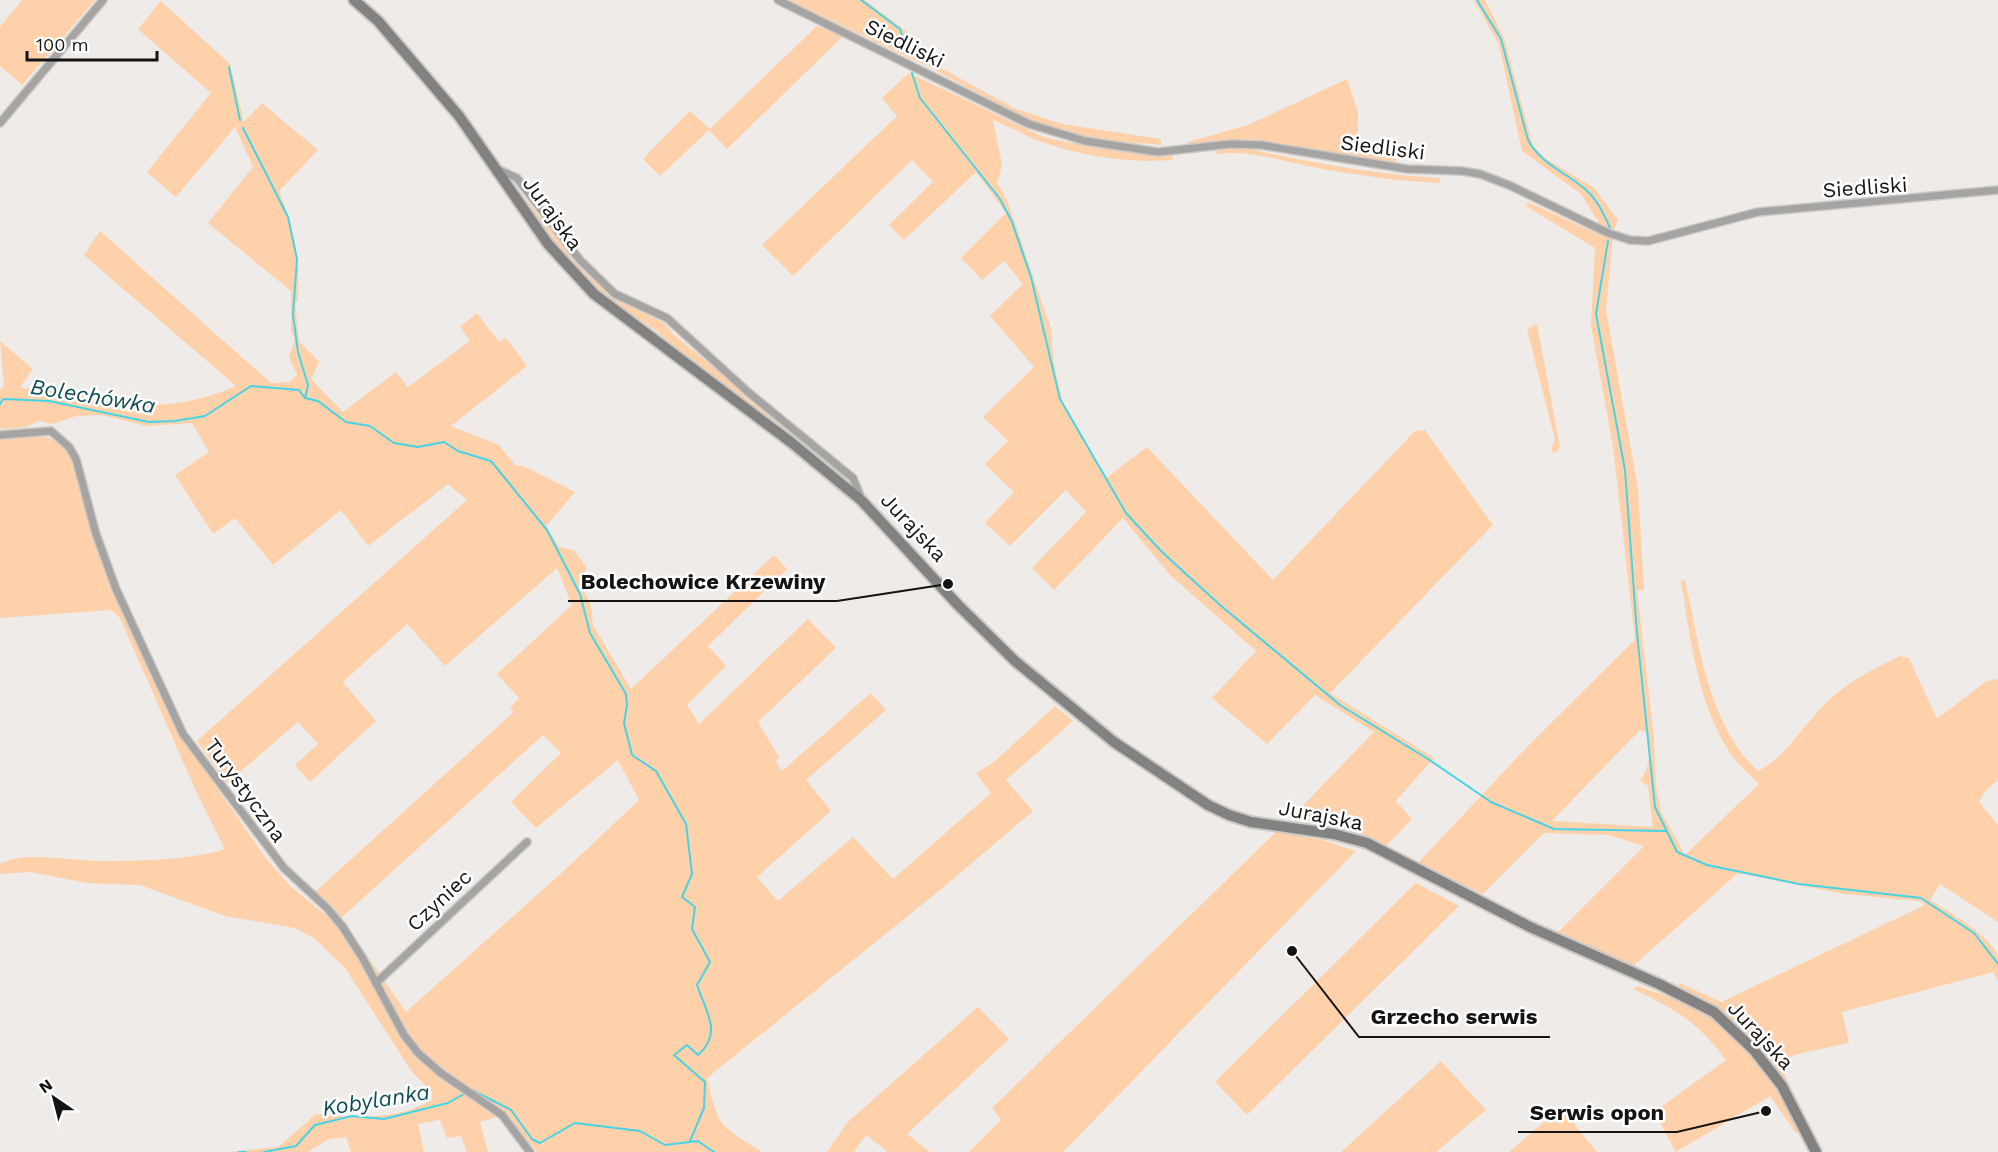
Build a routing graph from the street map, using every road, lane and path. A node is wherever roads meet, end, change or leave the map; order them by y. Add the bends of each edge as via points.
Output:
1 (103, 0) edge
2 (354, 0) edge
3 (778, 0) edge
4 (0, 123) edge
5 (497, 169) junction
6 (1998, 190) edge
7 (0, 435) edge
8 (862, 501) junction
9 (527, 842) dead end
10 (376, 983) junction
11 (530, 1152) edge
12 (1816, 1152) edge

1 - 4 street
2 - 5 street, Jurajska via 425,75
3 - 6 street, Siedliski via 1029,124 1085,141 1158,152 1231,144 1261,145 1407,169 1480,174 1630,240 1648,241 1758,212
5 - 8 street, Jurajska via 548,244 594,294
5 - 8 street, Jurajska via 517,178 580,260 615,294 667,318 748,392 853,478
7 - 10 street, Turystyczna via 51,431 69,447 116,589 183,734 284,868 342,926
8 - 12 street, Jurajska via 958,605 1030,675 1114,742 1208,806 1251,822 1367,843 1530,927 1714,1012 1761,1058 1782,1086
9 - 10 street, Czyniec
10 - 11 street, Turystyczna via 419,1054 502,1115

